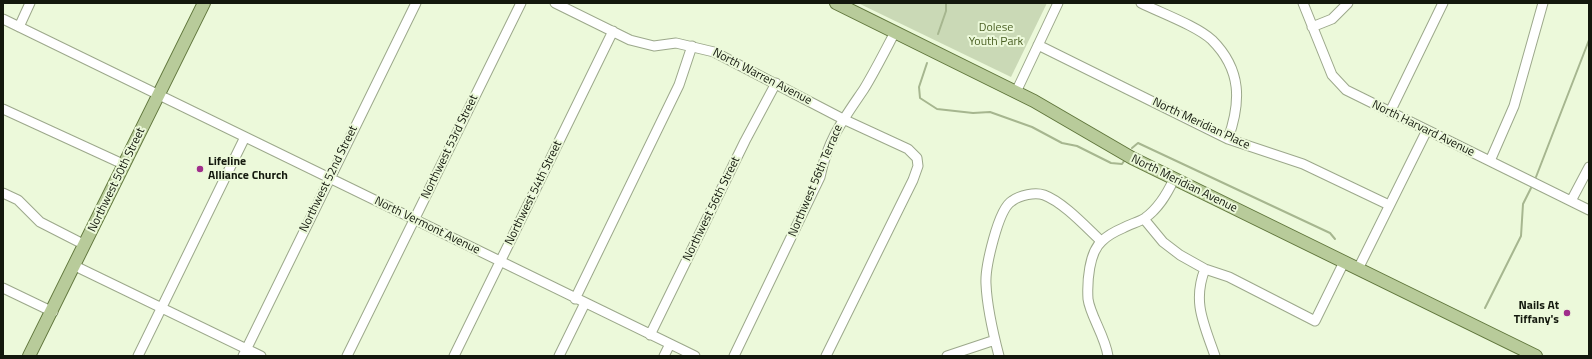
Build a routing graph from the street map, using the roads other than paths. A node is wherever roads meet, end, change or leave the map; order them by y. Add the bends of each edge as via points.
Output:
1 (30, 3) edge
2 (204, 3) edge
3 (416, 3) edge
4 (521, 3) edge
5 (555, 3) edge
6 (836, 3) edge
7 (1058, 3) edge
8 (1141, 3) edge
9 (1303, 3) edge
10 (1348, 3) edge
11 (1443, 3) edge
12 (1543, 3) edge
13 (3, 19) edge
14 (1312, 26) junction
15 (19, 27) junction
16 (613, 31) junction
17 (895, 32) junction
18 (1038, 45) junction
19 (692, 46) junction
20 (776, 83) junction
21 (1016, 92) junction
22 (159, 95) junction
23 (3, 109) edge
24 (1390, 112) junction
25 (843, 119) junction
26 (1427, 130) junction
27 (245, 137) junction
28 (1228, 139) junction
29 (1490, 161) junction
30 (124, 165) junction
31 (1589, 167) edge
32 (329, 177) junction
33 (1174, 179) junction
34 (3, 193) edge
35 (1571, 201) junction
36 (1389, 205) junction
37 (1589, 210) edge
38 (1144, 218) junction
39 (414, 220) junction
40 (1101, 241) junction
41 (85, 245) junction
42 (500, 261) junction
43 (1344, 262) junction
44 (75, 266) junction
45 (1205, 269) junction
46 (1358, 269) junction
47 (3, 288) edge
48 (575, 298) junction
49 (584, 303) junction
50 (162, 307) junction
51 (53, 312) junction
52 (650, 335) junction
53 (995, 340) junction
54 (670, 344) junction
55 (244, 352) edge
56 (29, 356) edge
57 (138, 356) edge
58 (261, 356) edge
59 (348, 356) edge
60 (454, 356) edge
61 (559, 356) edge
62 (664, 356) edge
63 (695, 356) edge
64 (734, 356) edge
65 (826, 356) edge
66 (947, 356) edge
67 (999, 356) edge
68 (1108, 356) edge
69 (1215, 356) edge
70 (1536, 356) edge

1 - 15 street
2 - 22 main road, Northwest 50th Street
3 - 32 street, Northwest 52nd Street
4 - 39 street, Northwest 53rd Street
5 - 16 street, North Warren Avenue
6 - 17 main road, North Meridian Avenue
7 - 18 street
8 - 28 street via 1211,40 1227,59 1238,93 1235,119
9 - 14 street, North Harvard Avenue
10 - 14 street via 1332,19
11 - 24 street
12 - 29 street via 1514,106
13 - 15 street
14 - 24 street, North Harvard Avenue via 1332,75 1341,86
15 - 22 street
16 - 19 street, North Warren Avenue via 630,40 654,46 676,43
16 - 42 street, Northwest 54th Street
17 - 21 main road, North Meridian Avenue
17 - 25 street, Northwest 56th Terrace via 864,88
18 - 21 street
18 - 28 street, North Meridian Place
19 - 20 street, North Warren Avenue via 714,52
19 - 48 street via 679,85
20 - 25 street, North Warren Avenue
20 - 52 street, Northwest 56th Street
21 - 33 main road, North Meridian Avenue
22 - 27 street, North Vermont Avenue
22 - 30 main road, Northwest 50th Street
23 - 30 street
24 - 26 street, North Harvard Avenue
25 - 64 street, Northwest 56th Terrace via 832,137 820,177 809,202
25 - 65 street, North Warren Avenue via 908,149 917,158 918,166
26 - 29 street, North Harvard Avenue
26 - 36 street
27 - 32 street, North Vermont Avenue
27 - 50 street
28 - 36 street, North Meridian Place via 1303,164
29 - 35 street, North Harvard Avenue
30 - 41 main road, Northwest 50th Street
31 - 35 street
32 - 39 street, North Vermont Avenue
32 - 55 street, Northwest 52nd Street
33 - 38 street via 1156,209
33 - 43 main road, North Meridian Avenue
34 - 41 street via 18,200 40,222
35 - 37 street, North Harvard Avenue
36 - 46 street
38 - 40 street
38 - 45 street via 1163,242
39 - 42 street, North Vermont Avenue
39 - 59 street, Northwest 53rd Street
40 - 53 street via 1060,205 1044,195 1029,194 1011,201 1002,217 988,263 986,284
40 - 68 street via 1087,278 1088,301 1107,344
41 - 44 main road, Northwest 50th Street
42 - 48 street, North Vermont Avenue
42 - 60 street, Northwest 54th Street
43 - 45 street via 1315,321 1229,277
43 - 46 main road, North Meridian Avenue
44 - 50 street
44 - 51 main road, Northwest 50th Street
45 - 69 street via 1199,284 1198,300
46 - 70 main road, North Meridian Avenue
47 - 51 street
48 - 49 street, North Vermont Avenue
49 - 52 street, North Vermont Avenue
49 - 61 street
50 - 55 street
50 - 57 street
51 - 56 main road, Northwest 50th Street
52 - 54 street, North Vermont Avenue
53 - 66 street
53 - 67 street
54 - 62 street
54 - 63 street, North Vermont Avenue
55 - 58 street

